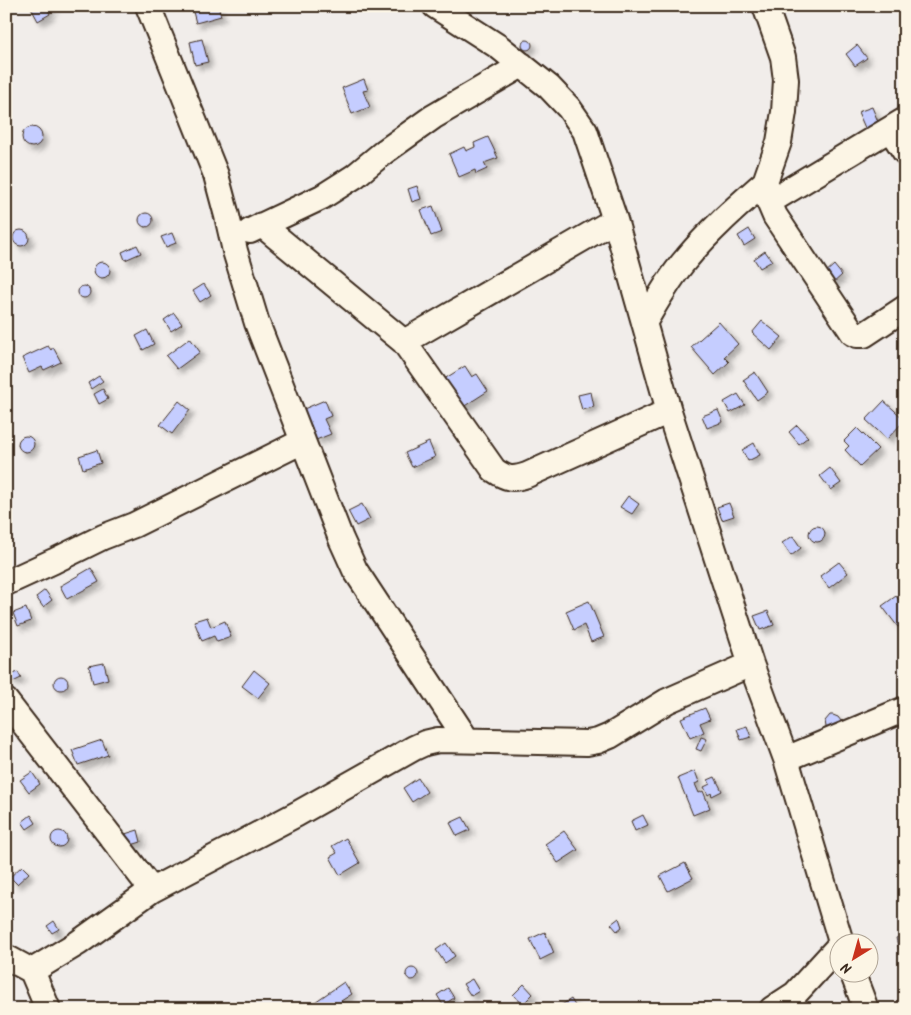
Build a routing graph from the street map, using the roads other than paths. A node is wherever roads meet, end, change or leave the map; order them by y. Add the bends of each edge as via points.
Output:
1 (148, 6) edge
2 (435, 6) edge
3 (765, 6) edge
4 (522, 65) junction
5 (897, 125) edge
6 (905, 152) edge
7 (767, 192) junction
8 (615, 220) junction
9 (262, 225) junction
10 (232, 239) junction
11 (905, 308) edge
12 (644, 323) junction
13 (404, 342) junction
14 (669, 411) junction
15 (303, 441) junction
16 (6, 583) edge
17 (751, 664) junction
18 (6, 700) edge
19 (905, 709) edge
20 (467, 740) junction
21 (786, 759) junction
22 (152, 890) junction
23 (838, 932) edge
24 (6, 957) edge
25 (828, 957) edge
26 (32, 971) junction
27 (856, 982) edge
28 (48, 1009) edge
29 (772, 1009) edge
30 (866, 1009) edge

1 - 10 street via 216,175
2 - 4 street
3 - 7 street via 783,57 786,80 779,142
4 - 8 street via 570,108 584,131
4 - 9 street via 433,117 355,176
5 - 6 street
5 - 7 street
7 - 11 street via 775,216 853,333 864,335
7 - 12 street via 707,236 686,259
8 - 12 street
8 - 13 street
9 - 10 street
9 - 13 street
10 - 15 street via 257,322
12 - 14 street
13 - 14 street via 494,470 510,478 527,475
14 - 17 street
15 - 16 street via 134,525
15 - 20 street via 355,570
17 - 20 street via 667,701 598,741
17 - 21 street
18 - 22 street
19 - 21 street
20 - 22 street via 426,742
21 - 23 street
22 - 26 street via 78,943
24 - 26 street
25 - 29 street via 794,994
26 - 28 street
27 - 30 street

